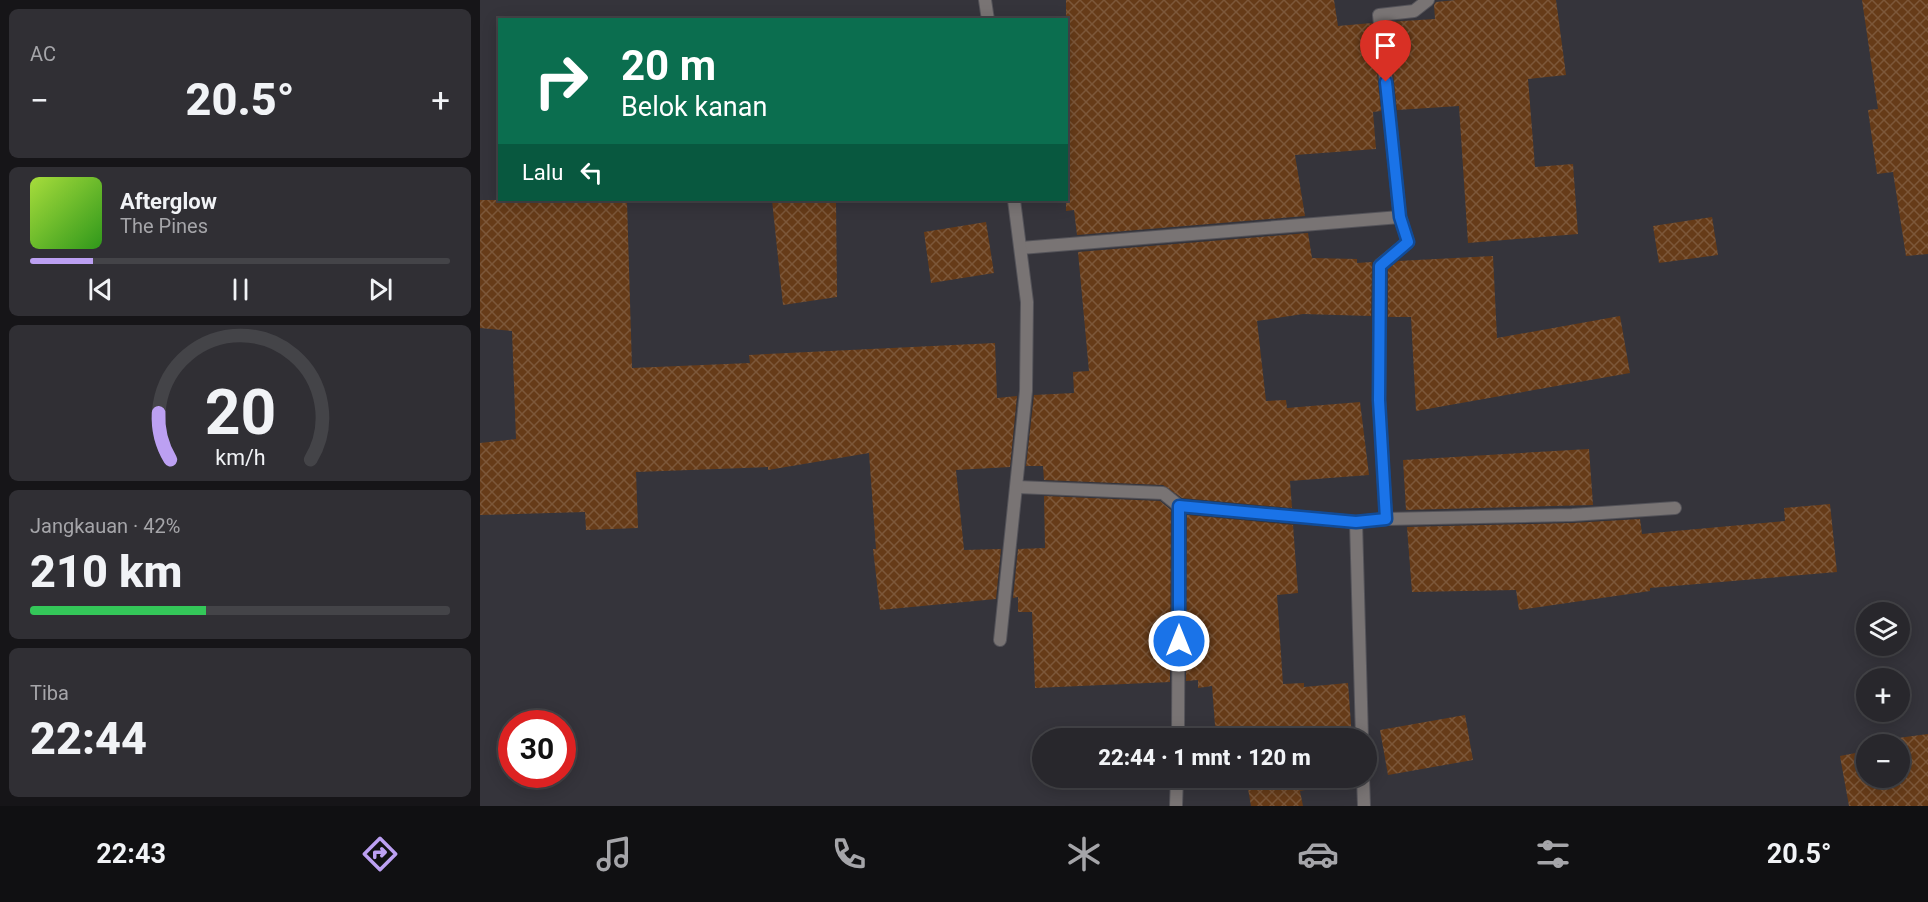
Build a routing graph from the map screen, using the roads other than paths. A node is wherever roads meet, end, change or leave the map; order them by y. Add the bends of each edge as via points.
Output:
1 (986, 0) edge
2 (1428, 0) edge
3 (988, 18) edge
4 (1014, 201) edge
5 (1400, 217) junction
6 (1021, 248) junction
7 (1017, 487) junction
8 (1179, 506) junction
9 (1675, 508) dead end
10 (1386, 519) junction
11 (1356, 522) junction
12 (1000, 640) dead end
13 (1178, 728) edge
14 (1362, 728) edge
15 (1177, 788) edge
16 (1364, 788) edge
17 (1176, 806) edge
18 (1364, 806) edge

1 - 3 street
2 - 5 street via 1414,11 1380,15
4 - 6 street
5 - 6 street
5 - 10 street via 1408,242 1380,266 1379,400
6 - 7 street via 1027,352
7 - 8 street via 1163,493
7 - 12 street
8 - 11 street
8 - 13 street
9 - 10 street via 1572,515
10 - 11 street
11 - 14 street
15 - 17 street
16 - 18 street

